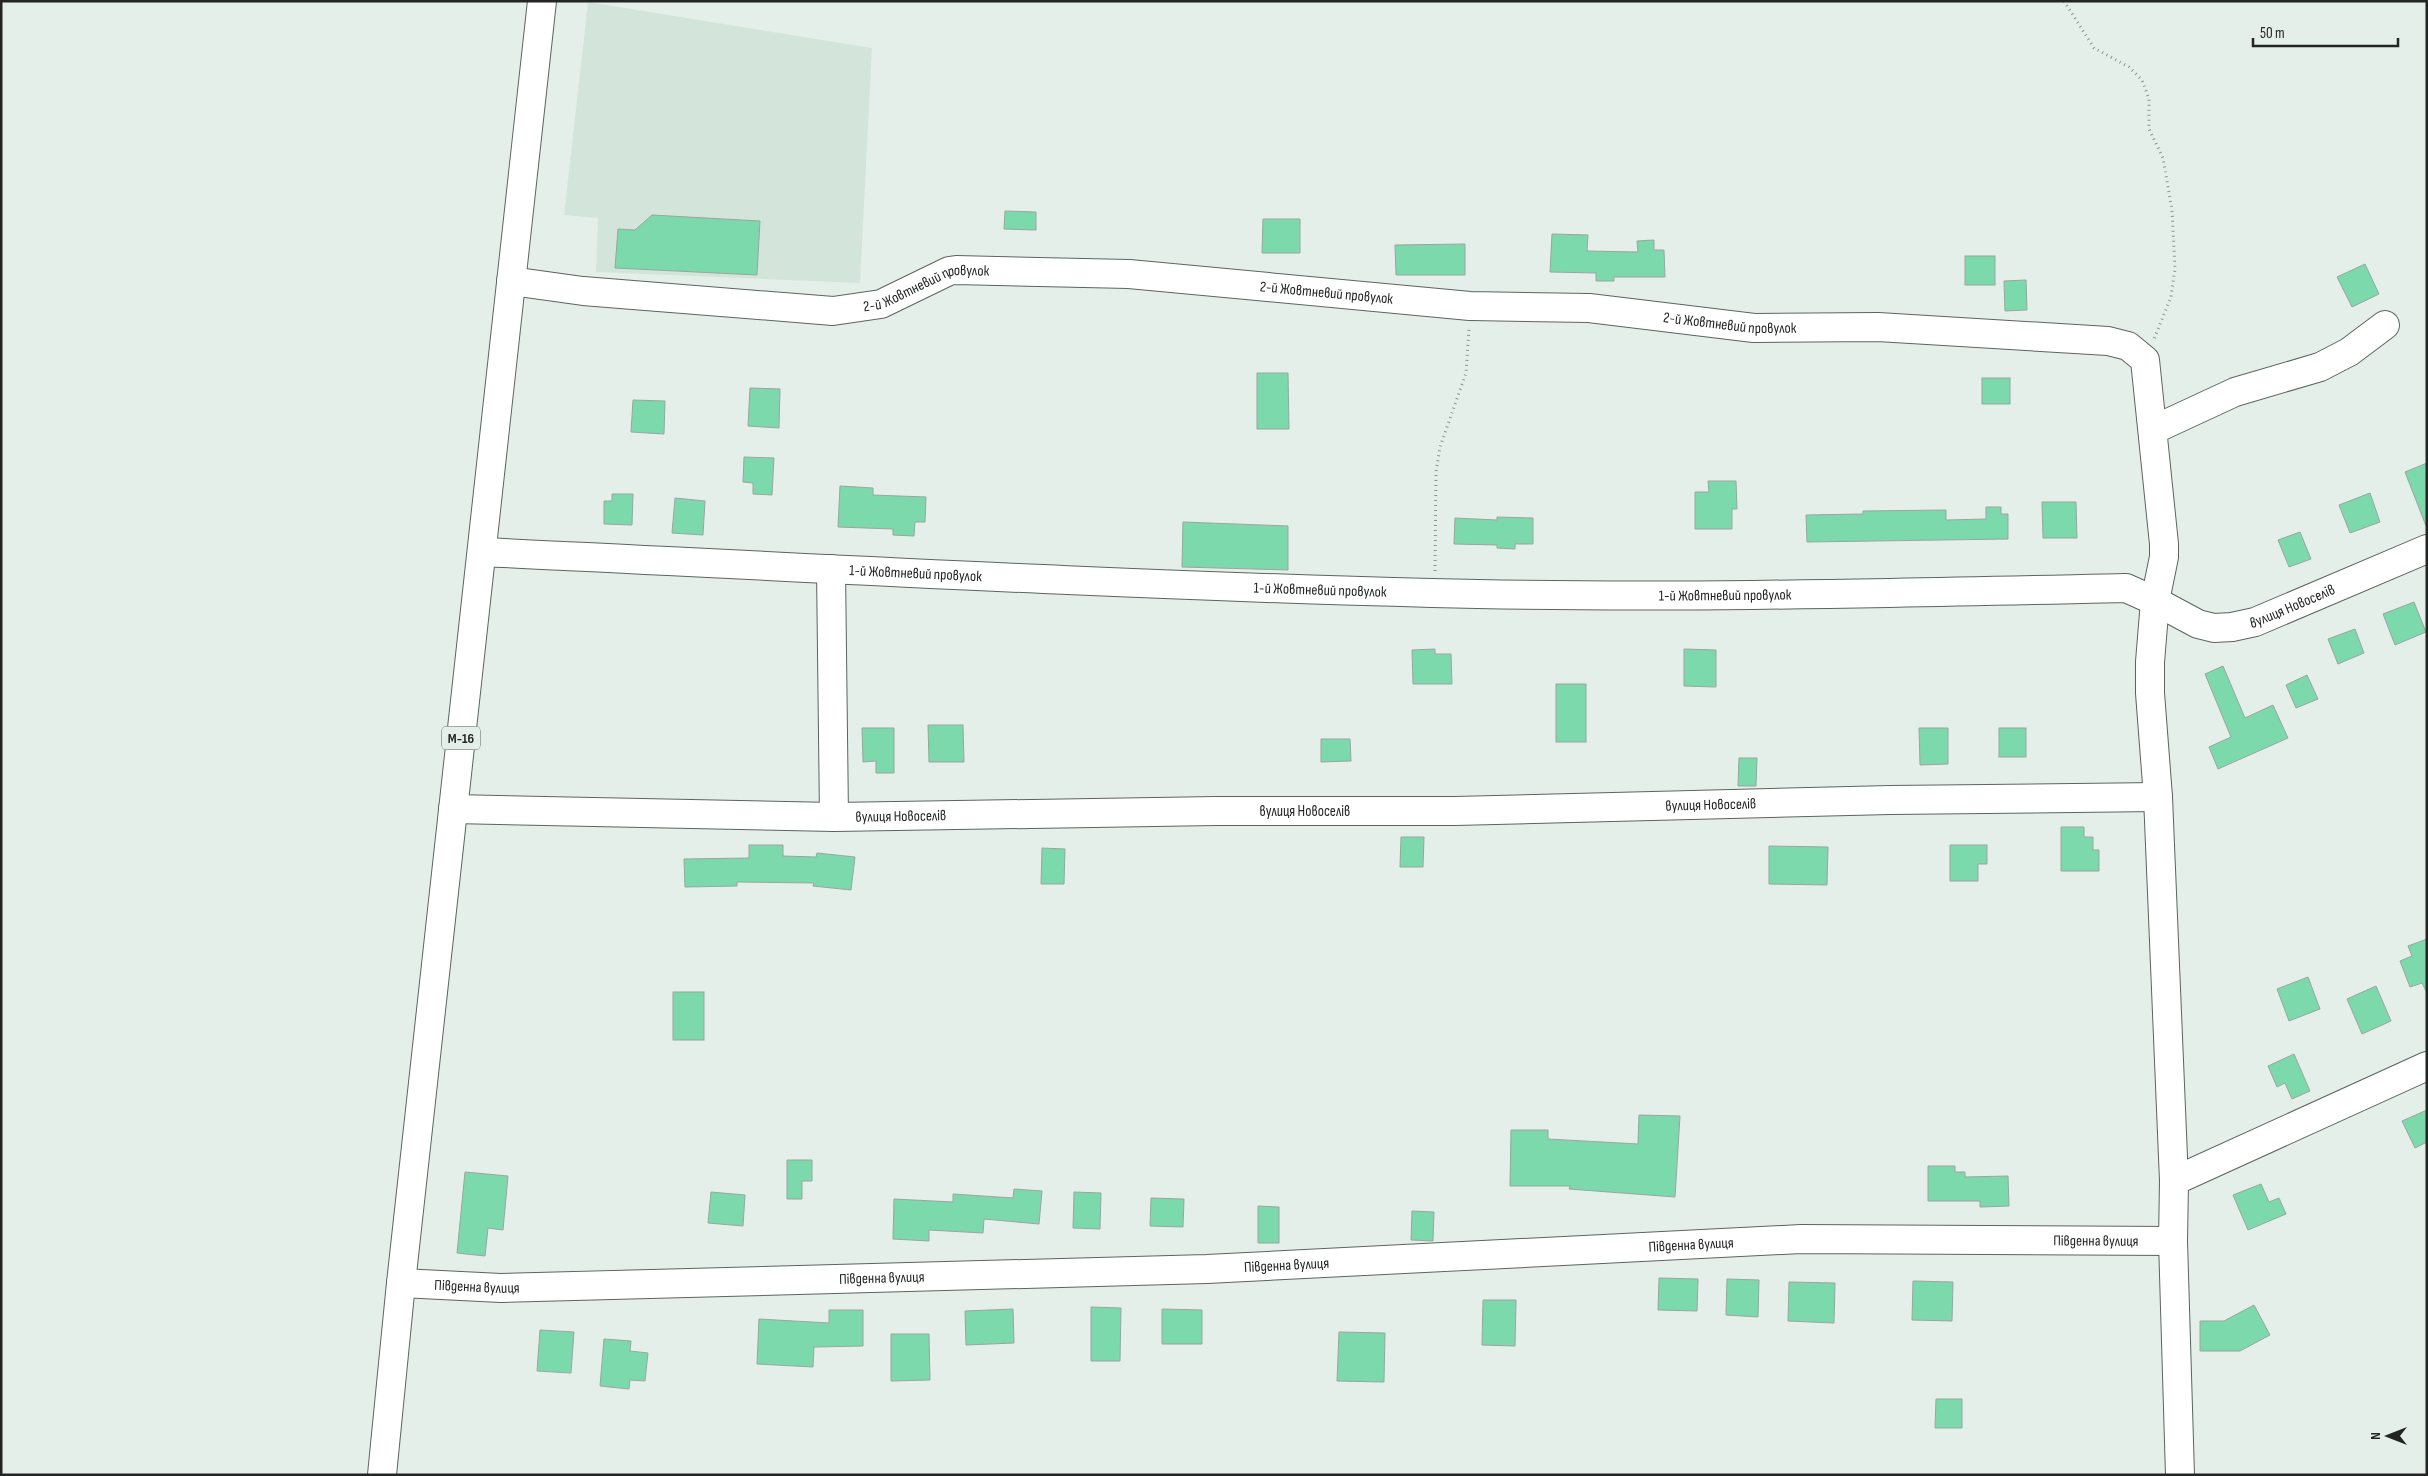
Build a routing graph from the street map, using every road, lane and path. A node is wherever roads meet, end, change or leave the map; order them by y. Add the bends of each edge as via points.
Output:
1 (542, 1) edge
2 (2064, 1) edge
3 (511, 281) junction
4 (1470, 306) junction
5 (2385, 326) dead end
6 (2145, 360) junction
7 (2153, 430) junction
8 (2427, 549) edge
9 (482, 552) junction
10 (831, 569) junction
11 (1434, 593) junction
12 (2155, 601) junction
13 (2158, 797) junction
14 (453, 809) junction
15 (834, 817) junction
16 (2427, 1066) edge
17 (2174, 1181) junction
18 (2174, 1241) junction
19 (401, 1283) junction
20 (382, 1475) edge
21 (2180, 1475) edge

1 - 3 main road, М-16
2 - 6 path via 2094,48 2129,67 2142,80 2149,99 2149,129 2164,158 2172,210 2175,269 2170,296
3 - 4 main road, 2-й Жовтневий провулок via 583,291 833,311 881,304 956,270 1129,274
3 - 9 main road, М-16
4 - 6 main road, 2-й Жовтневий провулок via 1589,308 1754,328 1878,328 2108,341 2128,346
4 - 11 path via 1466,373 1440,447 1436,472
5 - 7 main road via 2349,352 2320,367 2235,392
6 - 7 main road
7 - 12 main road via 2164,544
8 - 12 main road, вулиця Новоселів via 2255,622 2232,627 2214,628 2198,624
9 - 10 main road, 1-й Жовтневий провулок
9 - 14 main road, М-16
10 - 11 main road, 1-й Жовтневий провулок
10 - 15 main road
11 - 12 main road, 1-й Жовтневий провулок via 1612,596 2126,588
12 - 13 main road via 2150,693
13 - 15 main road, вулиця Новоселів via 1455,811
13 - 17 main road
14 - 15 main road, вулиця Новоселів
14 - 19 main road, М-16
16 - 17 main road
17 - 18 main road
18 - 19 main road, Південна вулиця via 1800,1238 1207,1269 501,1288
18 - 21 main road
19 - 20 main road, М-16

